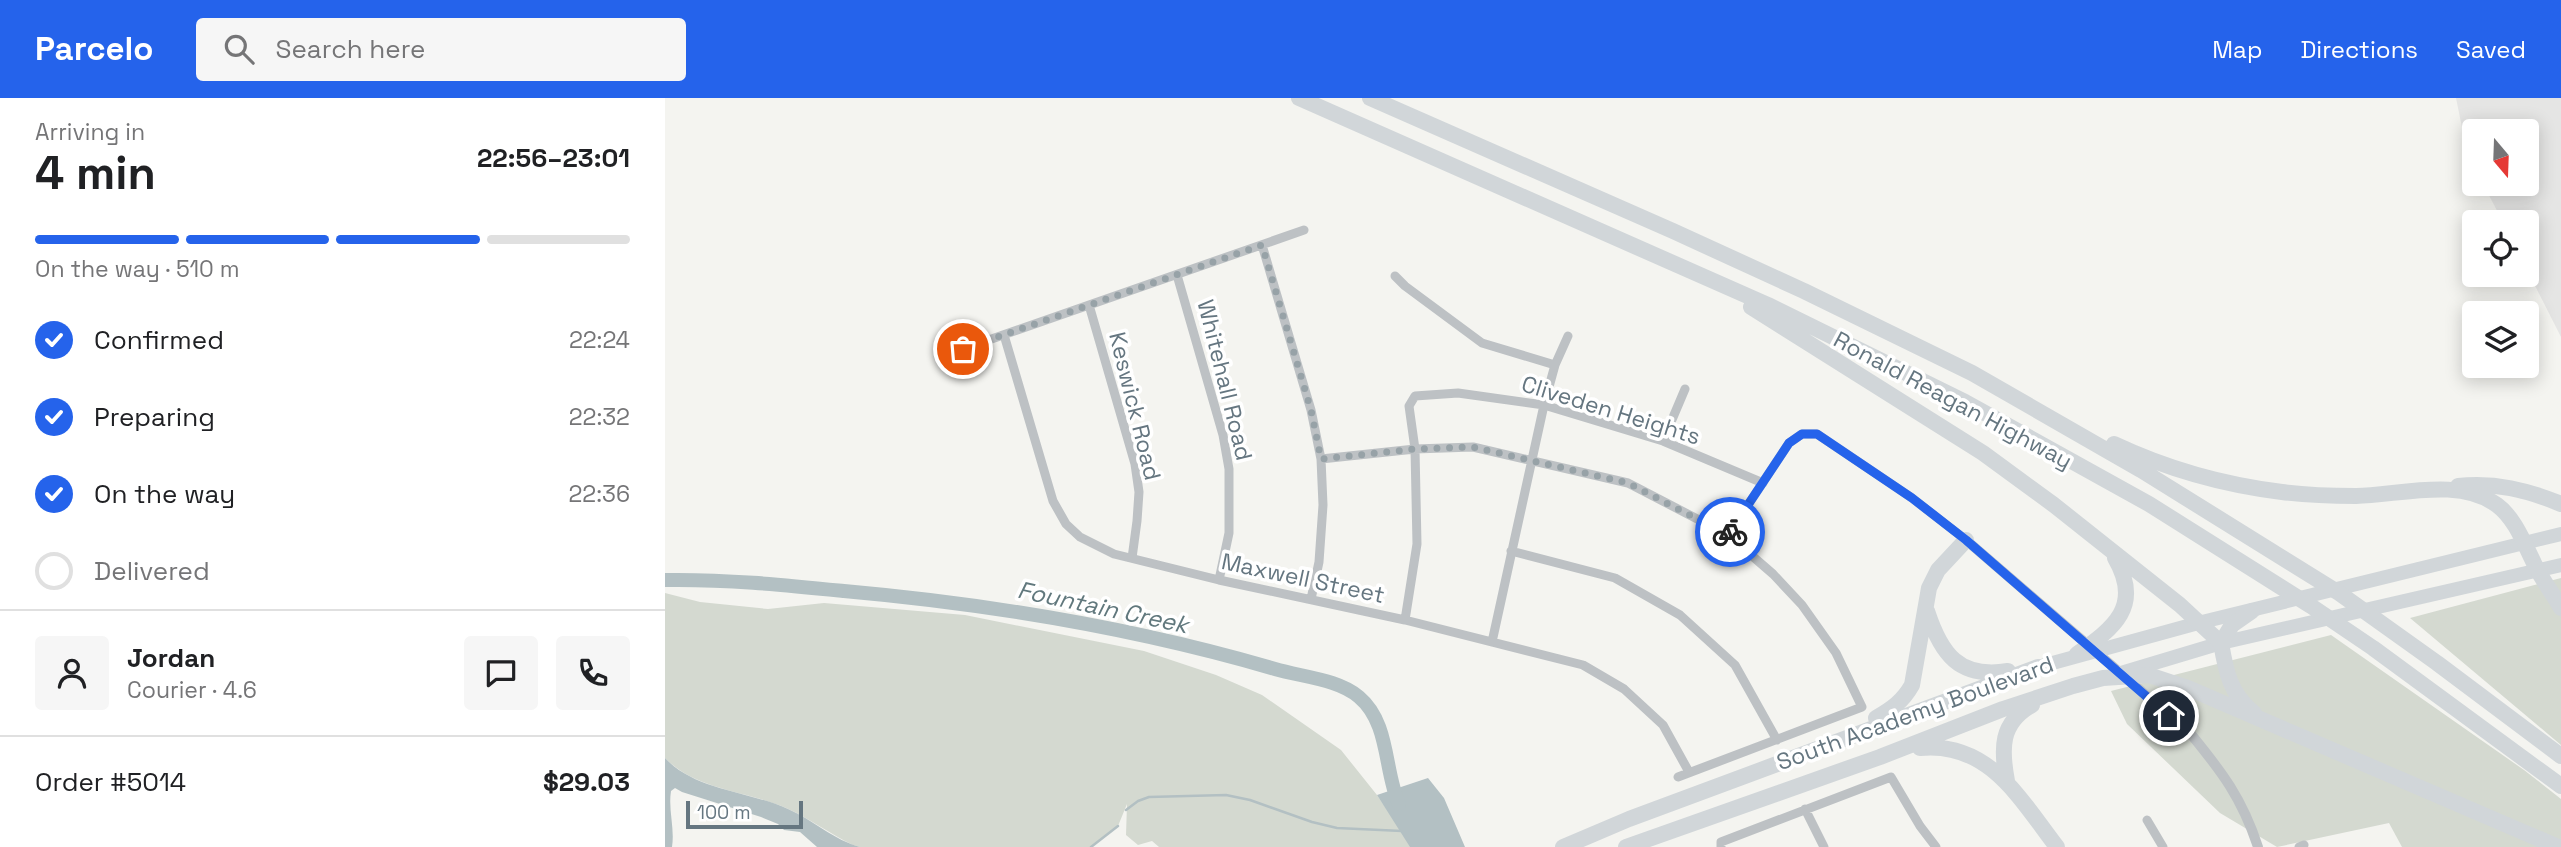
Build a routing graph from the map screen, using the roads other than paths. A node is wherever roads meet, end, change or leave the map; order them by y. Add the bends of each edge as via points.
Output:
1 (1299, 98) edge
2 (1370, 98) edge
3 (1304, 230) dead end
4 (1262, 245) junction
5 (1177, 275) junction
6 (1395, 276) dead end
7 (1717, 284) junction
8 (1089, 305) junction
9 (1004, 335) junction
10 (1568, 336) dead end
11 (963, 349) dead end
12 (1555, 365) junction
13 (1685, 389) dead end
14 (2022, 401) junction
15 (1544, 405) junction
16 (1663, 441) junction
17 (1415, 449) junction
18 (1321, 459) junction
19 (1533, 460) junction
20 (1763, 483) junction
21 (2432, 490) junction
22 (2561, 504) edge
23 (2561, 534) edge
24 (1728, 535) junction
25 (1966, 540) junction
26 (2524, 544) junction
27 (2110, 550) junction
28 (1511, 551) junction
29 (1132, 558) junction
30 (2561, 565) edge
31 (2537, 570) junction
32 (1219, 580) junction
33 (1311, 599) junction
34 (1925, 604) junction
35 (2561, 608) edge
36 (2252, 611) junction
37 (1405, 620) junction
38 (2202, 622) junction
39 (1492, 642) junction
40 (2221, 643) junction
41 (2077, 654) junction
42 (2038, 667) junction
43 (2103, 678) junction
44 (2073, 687) junction
45 (2261, 719) junction
46 (1776, 740) junction
47 (1831, 743) junction
48 (2561, 756) edge
49 (1880, 757) junction
50 (1689, 772) junction
51 (1678, 777) dead end
52 (2007, 781) junction
53 (2561, 786) edge
54 (1805, 809) junction
55 (2147, 820) dead end
56 (1563, 847) edge
57 (1626, 847) edge
58 (1721, 847) edge
59 (1824, 847) edge
60 (1935, 847) edge
61 (2057, 847) edge
62 (2163, 847) edge
63 (2258, 847) edge
64 (2558, 847) edge

1 - 7 highway, Ronald Reagan Highway
2 - 14 highway, Ronald Reagan Highway via 1804,291
3 - 4 street
4 - 5 street
4 - 18 street
5 - 8 street
5 - 32 street, Whitehall Road via 1229,468 1229,533
6 - 12 street via 1482,343
7 - 27 highway via 1983,453
7 - 53 highway, Ronald Reagan Highway via 1965,402 2149,504 2373,648
8 - 9 street
8 - 29 street, Keswick Road via 1135,464 1139,492
9 - 11 street
9 - 29 street, Maxwell Street via 1058,512 1080,537 1100,549
10 - 12 street
12 - 15 street
13 - 16 street
14 - 21 highway via 2136,454 2236,484 2315,495
14 - 48 highway, Ronald Reagan Highway via 2299,567
15 - 16 street, Cliveden Heights
15 - 17 street, Cliveden Heights via 1458,393 1415,396 1409,406
15 - 19 street
16 - 20 street, Cliveden Heights
17 - 18 street
17 - 19 street via 1473,447
17 - 37 street via 1417,544
18 - 33 street via 1319,562
19 - 24 street via 1628,483
19 - 28 street
20 - 24 street
20 - 25 street via 1789,443 1802,434 1817,434
21 - 22 highway via 2493,484
21 - 26 highway via 2460,491 2487,499 2505,513
23 - 26 highway, South Academy Boulevard
24 - 46 street via 1802,605 1836,653 1862,707
25 - 34 highway via 1938,570
25 - 63 street via 2190,733 2220,769 2247,814
26 - 31 highway
26 - 36 highway, South Academy Boulevard
27 - 38 highway
27 - 41 highway via 2123,572 2125,605 2108,633
28 - 39 street
28 - 46 street via 1615,578 1680,615 1735,665
29 - 32 street, Maxwell Street
30 - 31 highway, South Academy Boulevard
31 - 35 highway
31 - 40 highway, South Academy Boulevard
32 - 33 street, Maxwell Street
33 - 37 street, Maxwell Street
34 - 42 highway via 1941,647 1960,665 1982,673
34 - 47 highway via 1916,668 1905,698
36 - 38 highway, South Academy Boulevard
36 - 40 highway via 2232,625
37 - 39 street, Maxwell Street
38 - 40 highway
38 - 41 highway, South Academy Boulevard
39 - 50 street, Maxwell Street via 1583,665 1624,689 1663,725
40 - 43 highway, South Academy Boulevard
40 - 45 highway via 2231,686
41 - 42 highway, South Academy Boulevard
42 - 47 highway, South Academy Boulevard
43 - 44 highway, South Academy Boulevard
43 - 45 highway via 2149,675
44 - 49 highway, South Academy Boulevard
44 - 52 highway via 2027,708 2010,724 2002,755
45 - 64 highway
46 - 50 street
47 - 56 highway, South Academy Boulevard
49 - 52 highway via 1939,746 1962,751
49 - 57 highway, South Academy Boulevard
50 - 51 street
52 - 61 highway
54 - 58 street via 1721,842
54 - 59 street
54 - 60 street via 1891,777
55 - 62 street

